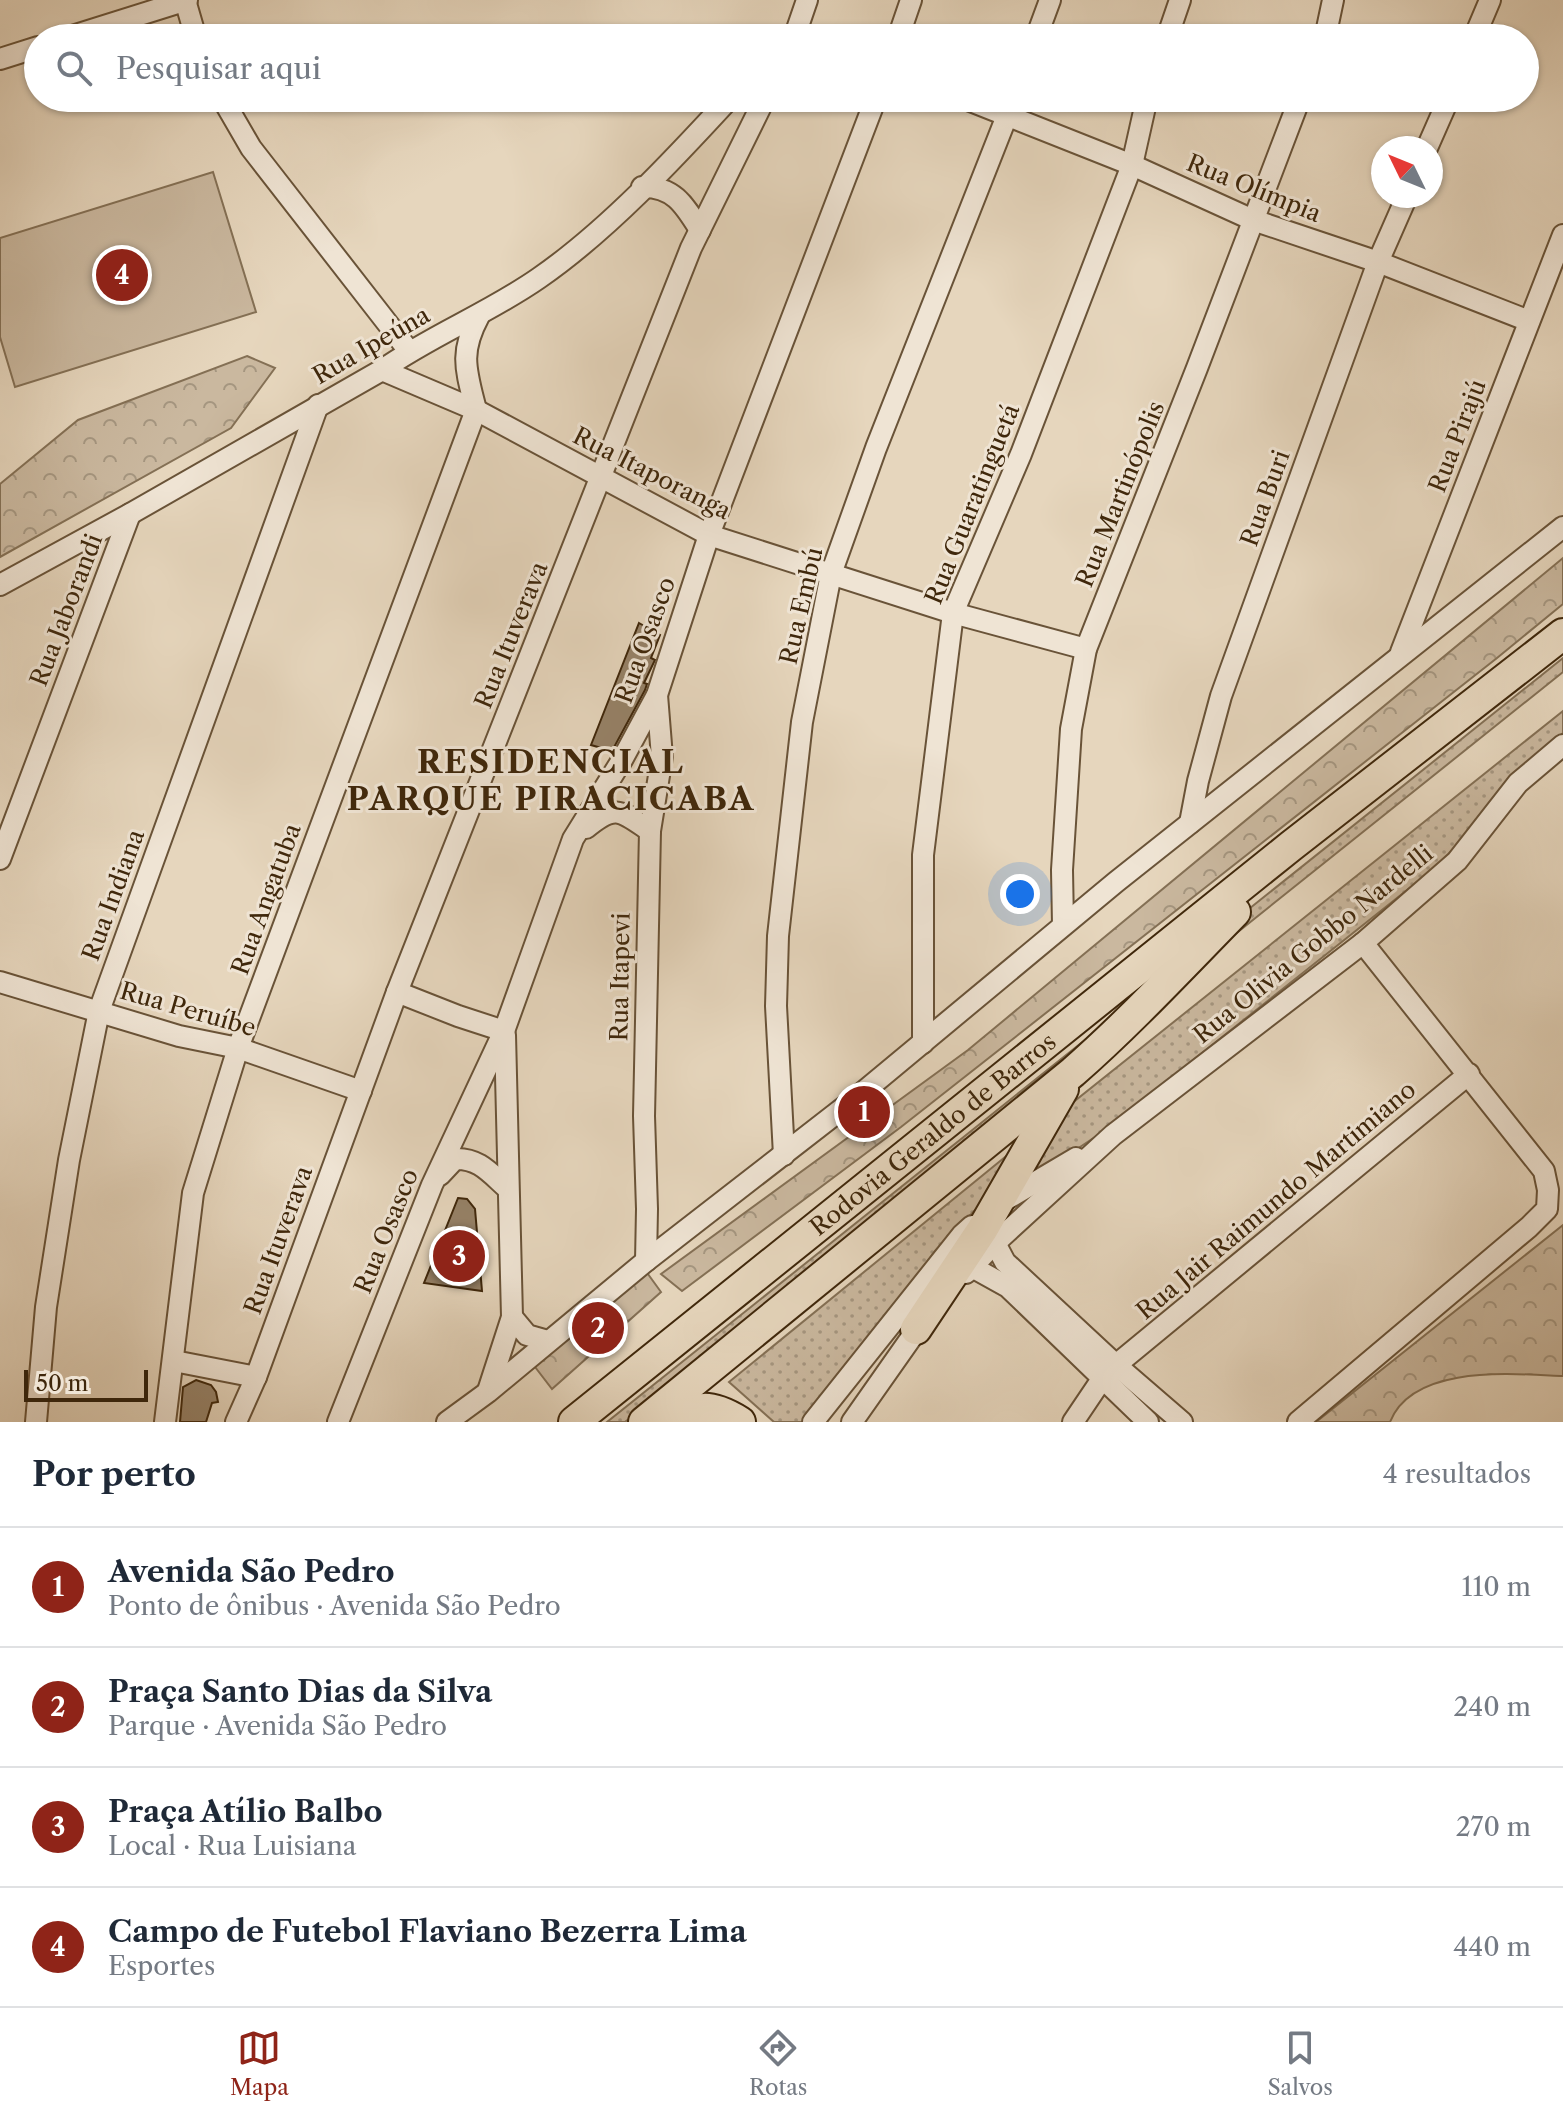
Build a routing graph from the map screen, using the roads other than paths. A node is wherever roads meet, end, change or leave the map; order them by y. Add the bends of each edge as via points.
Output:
1 (186, 0) edge
2 (911, 0) edge
3 (1050, 0) edge
4 (1180, 0) edge
5 (1333, 0) edge
6 (1479, 0) edge
7 (1490, 0) edge
8 (110, 24) edge
9 (192, 24) edge
10 (903, 24) edge
11 (1041, 24) edge
12 (1172, 24) edge
13 (1328, 24) edge
14 (1476, 24) edge
15 (1480, 24) edge
16 (24, 51) edge
17 (0, 59) edge
18 (230, 112) edge
19 (716, 112) edge
20 (758, 112) edge
21 (871, 112) edge
22 (1009, 112) edge
23 (1023, 112) edge
24 (1144, 112) edge
25 (1295, 112) edge
26 (1443, 112) edge
27 (1432, 136) edge
28 (1132, 165) junction
29 (642, 187) junction
30 (1402, 208) edge
31 (1253, 220) junction
32 (700, 230) junction
33 (1563, 235) edge
34 (1378, 262) junction
35 (479, 316) junction
36 (1529, 321) junction
37 (409, 351) junction
38 (382, 370) junction
39 (318, 405) junction
40 (476, 410) junction
41 (602, 478) junction
42 (130, 514) junction
43 (1563, 527) edge
44 (709, 535) junction
45 (831, 574) junction
46 (0, 585) edge
47 (953, 613) junction
48 (1563, 634) edge
49 (1086, 649) junction
50 (1400, 656) junction
51 (657, 695) junction
52 (1563, 745) edge
53 (1190, 823) junction
54 (650, 831) junction
55 (573, 839) junction
56 (1291, 846) junction
57 (0, 859) edge
58 (1063, 925) junction
59 (1363, 943) junction
60 (0, 982) edge
61 (397, 992) junction
62 (99, 1011) junction
63 (504, 1031) junction
64 (923, 1043) junction
65 (238, 1048) junction
66 (1073, 1072) junction
67 (1469, 1074) junction
68 (361, 1091) junction
69 (1113, 1135) junction
70 (784, 1155) junction
71 (432, 1185) junction
72 (507, 1188) junction
73 (997, 1205) junction
74 (995, 1243) junction
75 (646, 1261) junction
76 (972, 1267) junction
77 (512, 1317) junction
78 (916, 1329) junction
79 (548, 1341) junction
80 (174, 1361) junction
81 (1109, 1372) junction
82 (256, 1377) junction
83 (488, 1392) junction
84 (341, 1417) edge
85 (36, 1422) edge
86 (165, 1422) edge
87 (236, 1422) edge
88 (447, 1422) edge
89 (574, 1422) edge
90 (644, 1422) edge
91 (668, 1422) edge
92 (740, 1422) edge
93 (813, 1422) edge
94 (852, 1422) edge
95 (1073, 1422) edge
96 (1148, 1422) edge
97 (1182, 1422) edge
98 (1298, 1422) edge

1 - 8 street
1 - 9 street
2 - 10 street
3 - 11 street
4 - 12 street
5 - 13 street
6 - 14 street
7 - 15 street
16 - 17 street
18 - 37 street via 251,148
19 - 29 street, Rua Ipeúna
20 - 32 street, Rua Ituverava
21 - 44 street, Rua Osasco
22 - 45 street, Rua Embú
23 - 28 street, Rua Olímpia
24 - 28 street, Rua Guaratinguetá
25 - 31 street, Rua Martinópolis
26 - 27 street
28 - 31 street, Rua Olímpia
28 - 47 street, Rua Guaratinguetá via 1021,454
29 - 32 street via 669,191
29 - 35 street, Rua Ipeúna via 540,277
30 - 34 street, Rua Buri
31 - 34 street, Rua Olímpia
31 - 49 street, Rua Martinópolis
32 - 41 street, Rua Ituverava
33 - 36 street, Rua Pirajú
34 - 36 street, Rua Olímpia
34 - 53 street, Rua Buri via 1221,696
35 - 37 street, Rua Ipeúna
35 - 40 street via 465,359
36 - 50 street, Rua Pirajú
37 - 38 street, Rua Ipeúna
38 - 39 street, Rua Ipeúna
38 - 40 street, Rua Itaporanga
39 - 42 street, Rua Ipeúna
39 - 62 street, Rua Indiana
40 - 41 street, Rua Itaporanga
40 - 65 street, Rua Angatuba
41 - 44 street, Rua Itaporanga
41 - 61 street, Rua Ituverava
42 - 46 street, Rua Ipeúna
42 - 57 street, Rua Jaborandi
43 - 50 street
44 - 45 street, Rua Itaporanga
44 - 51 street, Rua Osasco
45 - 47 street, Rua Itaporanga
45 - 70 street, Rua Embú via 802,722 778,936
47 - 49 street, Rua Itaporanga
47 - 64 street, Rua Guaratinguetá via 923,855
48 - 56 highway, Rodovia Geraldo de Barros
49 - 58 street, Rua Martinópolis via 1071,729
50 - 53 street
51 - 54 street, Rua Itapevi via 662,757
51 - 55 street, Rua Osasco
52 - 59 street, Rua Olivia Gobbo Nardelli via 1518,783 1457,861
53 - 58 street
54 - 55 street via 620,811 604,812
54 - 75 street, Rua Itapevi
55 - 63 street, Rua Osasco
56 - 66 highway, Rodovia Geraldo de Barros via 1254,893
56 - 89 highway, Rodovia Geraldo de Barros
58 - 64 street
59 - 67 street
59 - 69 street, Rua Olivia Gobbo Nardelli
60 - 62 street, Rua Peruíbe
61 - 63 street
61 - 68 street, Rua Ituverava
62 - 65 street, Rua Peruíbe
62 - 85 street, Rua Indiana via 48,1292
63 - 71 street, Rua Osasco
63 - 72 street
64 - 70 street
65 - 68 street, Rua Peruíbe
65 - 80 street, Rua Angatuba via 193,1193
66 - 73 highway
66 - 90 highway, Rodovia Geraldo de Barros
67 - 81 street, Rua Jair Raimundo Martimiano
67 - 98 street via 1544,1171 1547,1209
68 - 82 street, Rua Ituverava
69 - 73 street
69 - 74 street
70 - 75 street
71 - 72 street via 455,1159 469,1159
71 - 84 street, Rua Osasco
72 - 77 street
73 - 78 highway
73 - 93 street via 962,1235
74 - 76 street
74 - 81 street via 1005,1262
75 - 79 street
76 - 78 street
76 - 81 street via 1008,1287
77 - 79 street via 527,1335
77 - 83 street
78 - 94 street
79 - 83 street
80 - 82 street
80 - 86 street, Rua Angatuba
81 - 95 street, Rua Jair Raimundo Martimiano
81 - 96 street
81 - 97 street
82 - 87 street, Rua Ituverava
83 - 88 street
91 - 92 highway via 703,1408 723,1411

